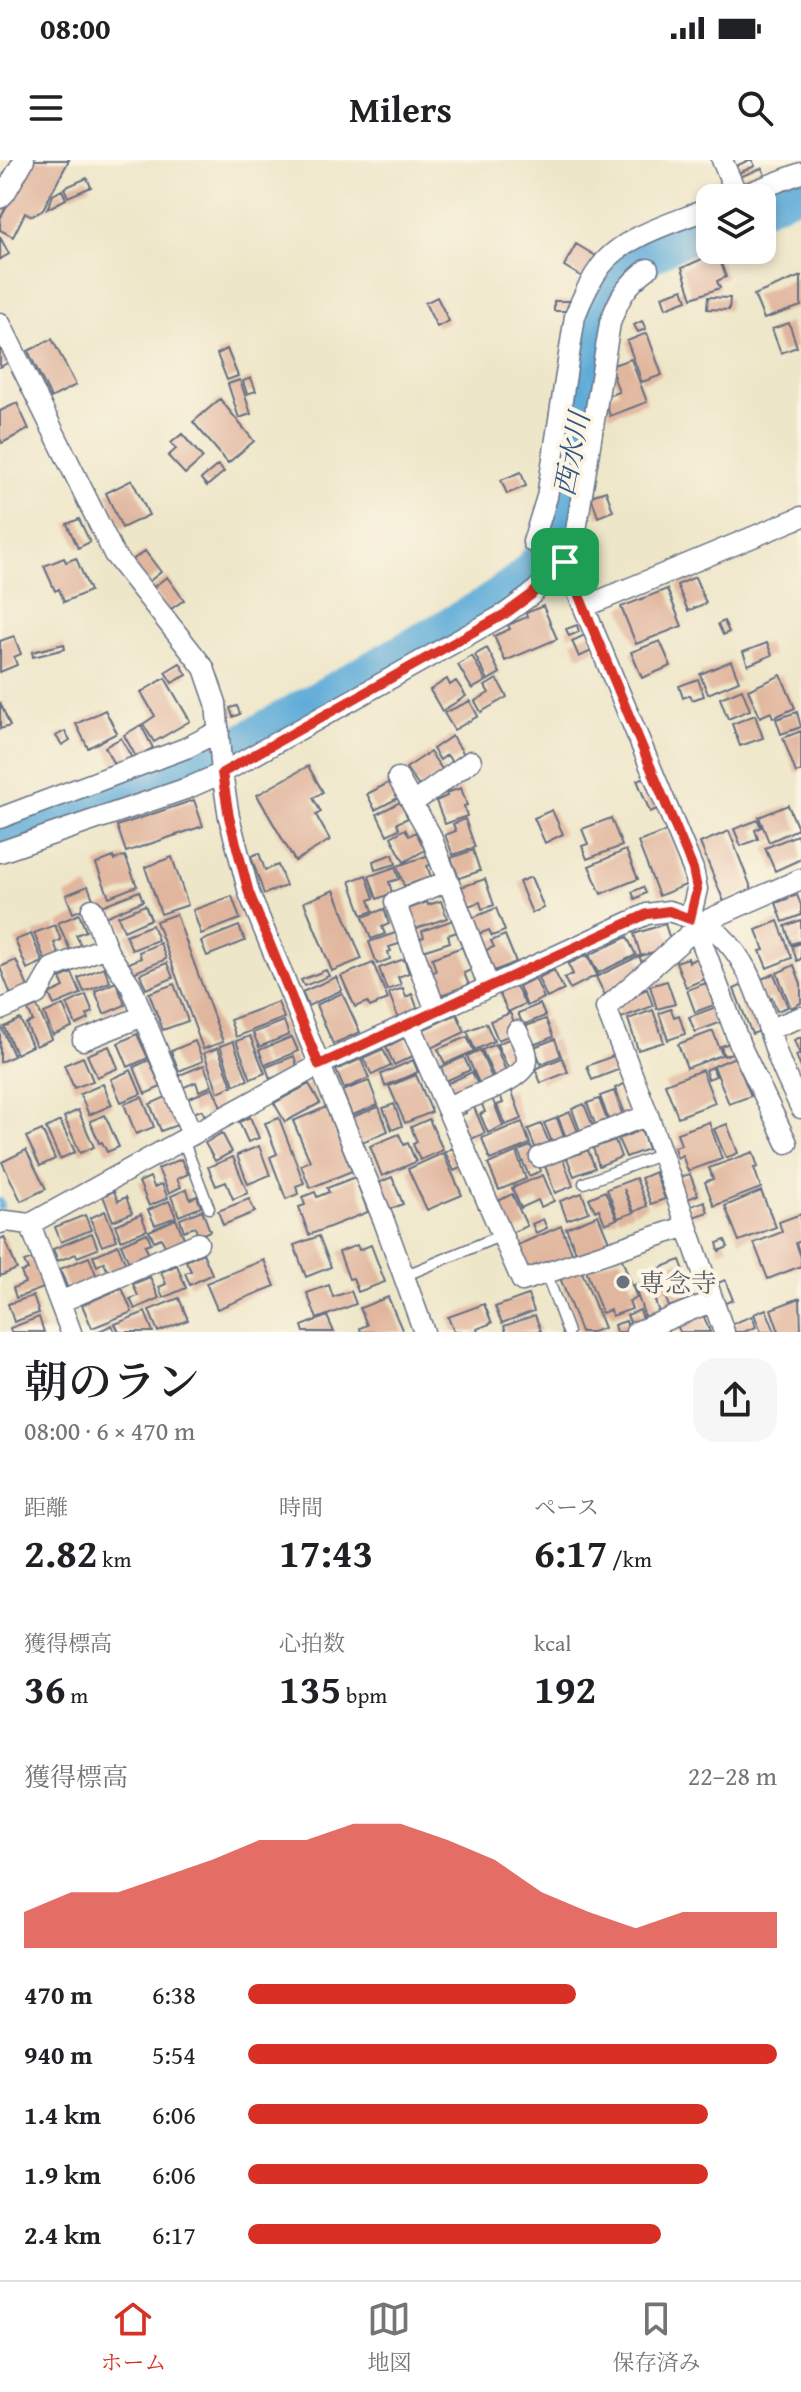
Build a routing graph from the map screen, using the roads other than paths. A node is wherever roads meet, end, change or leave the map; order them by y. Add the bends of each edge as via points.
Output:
1 (24, 160) edge
2 (722, 160) edge
3 (801, 173) edge
4 (731, 184) edge
5 (773, 184) edge
6 (0, 198) edge
7 (696, 214) edge
8 (648, 269) dead end
9 (0, 323) edge
10 (801, 517) edge
11 (565, 562) junction
12 (584, 607) junction
13 (219, 731) junction
14 (471, 761) dead end
15 (222, 773) junction
16 (398, 778) dead end
17 (413, 803) junction
18 (0, 818) edge
19 (0, 852) edge
20 (448, 881) junction
21 (800, 882) edge
22 (92, 909) dead end
23 (696, 921) junction
24 (106, 947) junction
25 (489, 987) junction
26 (0, 1010) edge
27 (436, 1011) junction
28 (143, 1016) junction
29 (801, 1017) edge
30 (410, 1024) junction
31 (770, 1029) junction
32 (517, 1031) dead end
33 (83, 1040) dead end
34 (319, 1065) junction
35 (446, 1107) junction
36 (801, 1108) edge
37 (648, 1115) junction
38 (188, 1137) junction
39 (787, 1143) dead end
40 (662, 1154) junction
41 (540, 1157) dead end
42 (584, 1183) dead end
43 (209, 1208) dead end
44 (2, 1218) edge
45 (30, 1224) junction
46 (687, 1226) junction
47 (502, 1235) junction
48 (198, 1243) dead end
49 (546, 1273) junction
50 (404, 1276) junction
51 (713, 1301) junction
52 (60, 1302) junction
53 (71, 1332) edge
54 (424, 1332) edge
55 (568, 1332) edge
56 (636, 1332) edge
57 (724, 1332) edge

1 - 6 street
2 - 4 street
3 - 5 street
7 - 11 street via 618,250 602,264 575,316 547,497 533,542
8 - 11 street via 630,282 610,323 572,555
9 - 13 street via 114,554 204,668
10 - 12 street
11 - 12 street
11 - 15 street via 505,614
12 - 23 street via 693,869
13 - 15 street
13 - 18 street
14 - 17 street
15 - 19 street
15 - 34 street via 249,893
16 - 17 street
17 - 20 street
20 - 25 street
20 - 27 street via 395,902
21 - 23 street
22 - 24 street
23 - 25 street via 669,911 647,914
23 - 31 street via 717,931 741,961
23 - 37 street via 606,1008
23 - 39 street via 740,1045
24 - 26 street via 52,968 37,994
24 - 28 street
25 - 27 street
27 - 30 street
28 - 33 street
28 - 38 street
29 - 31 street
30 - 34 street
30 - 35 street
31 - 36 street
32 - 35 street via 528,1056 525,1067 514,1078
34 - 38 street
34 - 50 street
35 - 47 street
37 - 40 street
37 - 41 street
38 - 43 lane
38 - 45 street
40 - 42 lane
40 - 46 street
44 - 45 street
45 - 52 street
46 - 49 street
46 - 51 street
47 - 49 street via 522,1281
47 - 50 lane
48 - 52 street
49 - 55 lane
50 - 54 street
51 - 56 street
51 - 57 street
52 - 53 street

